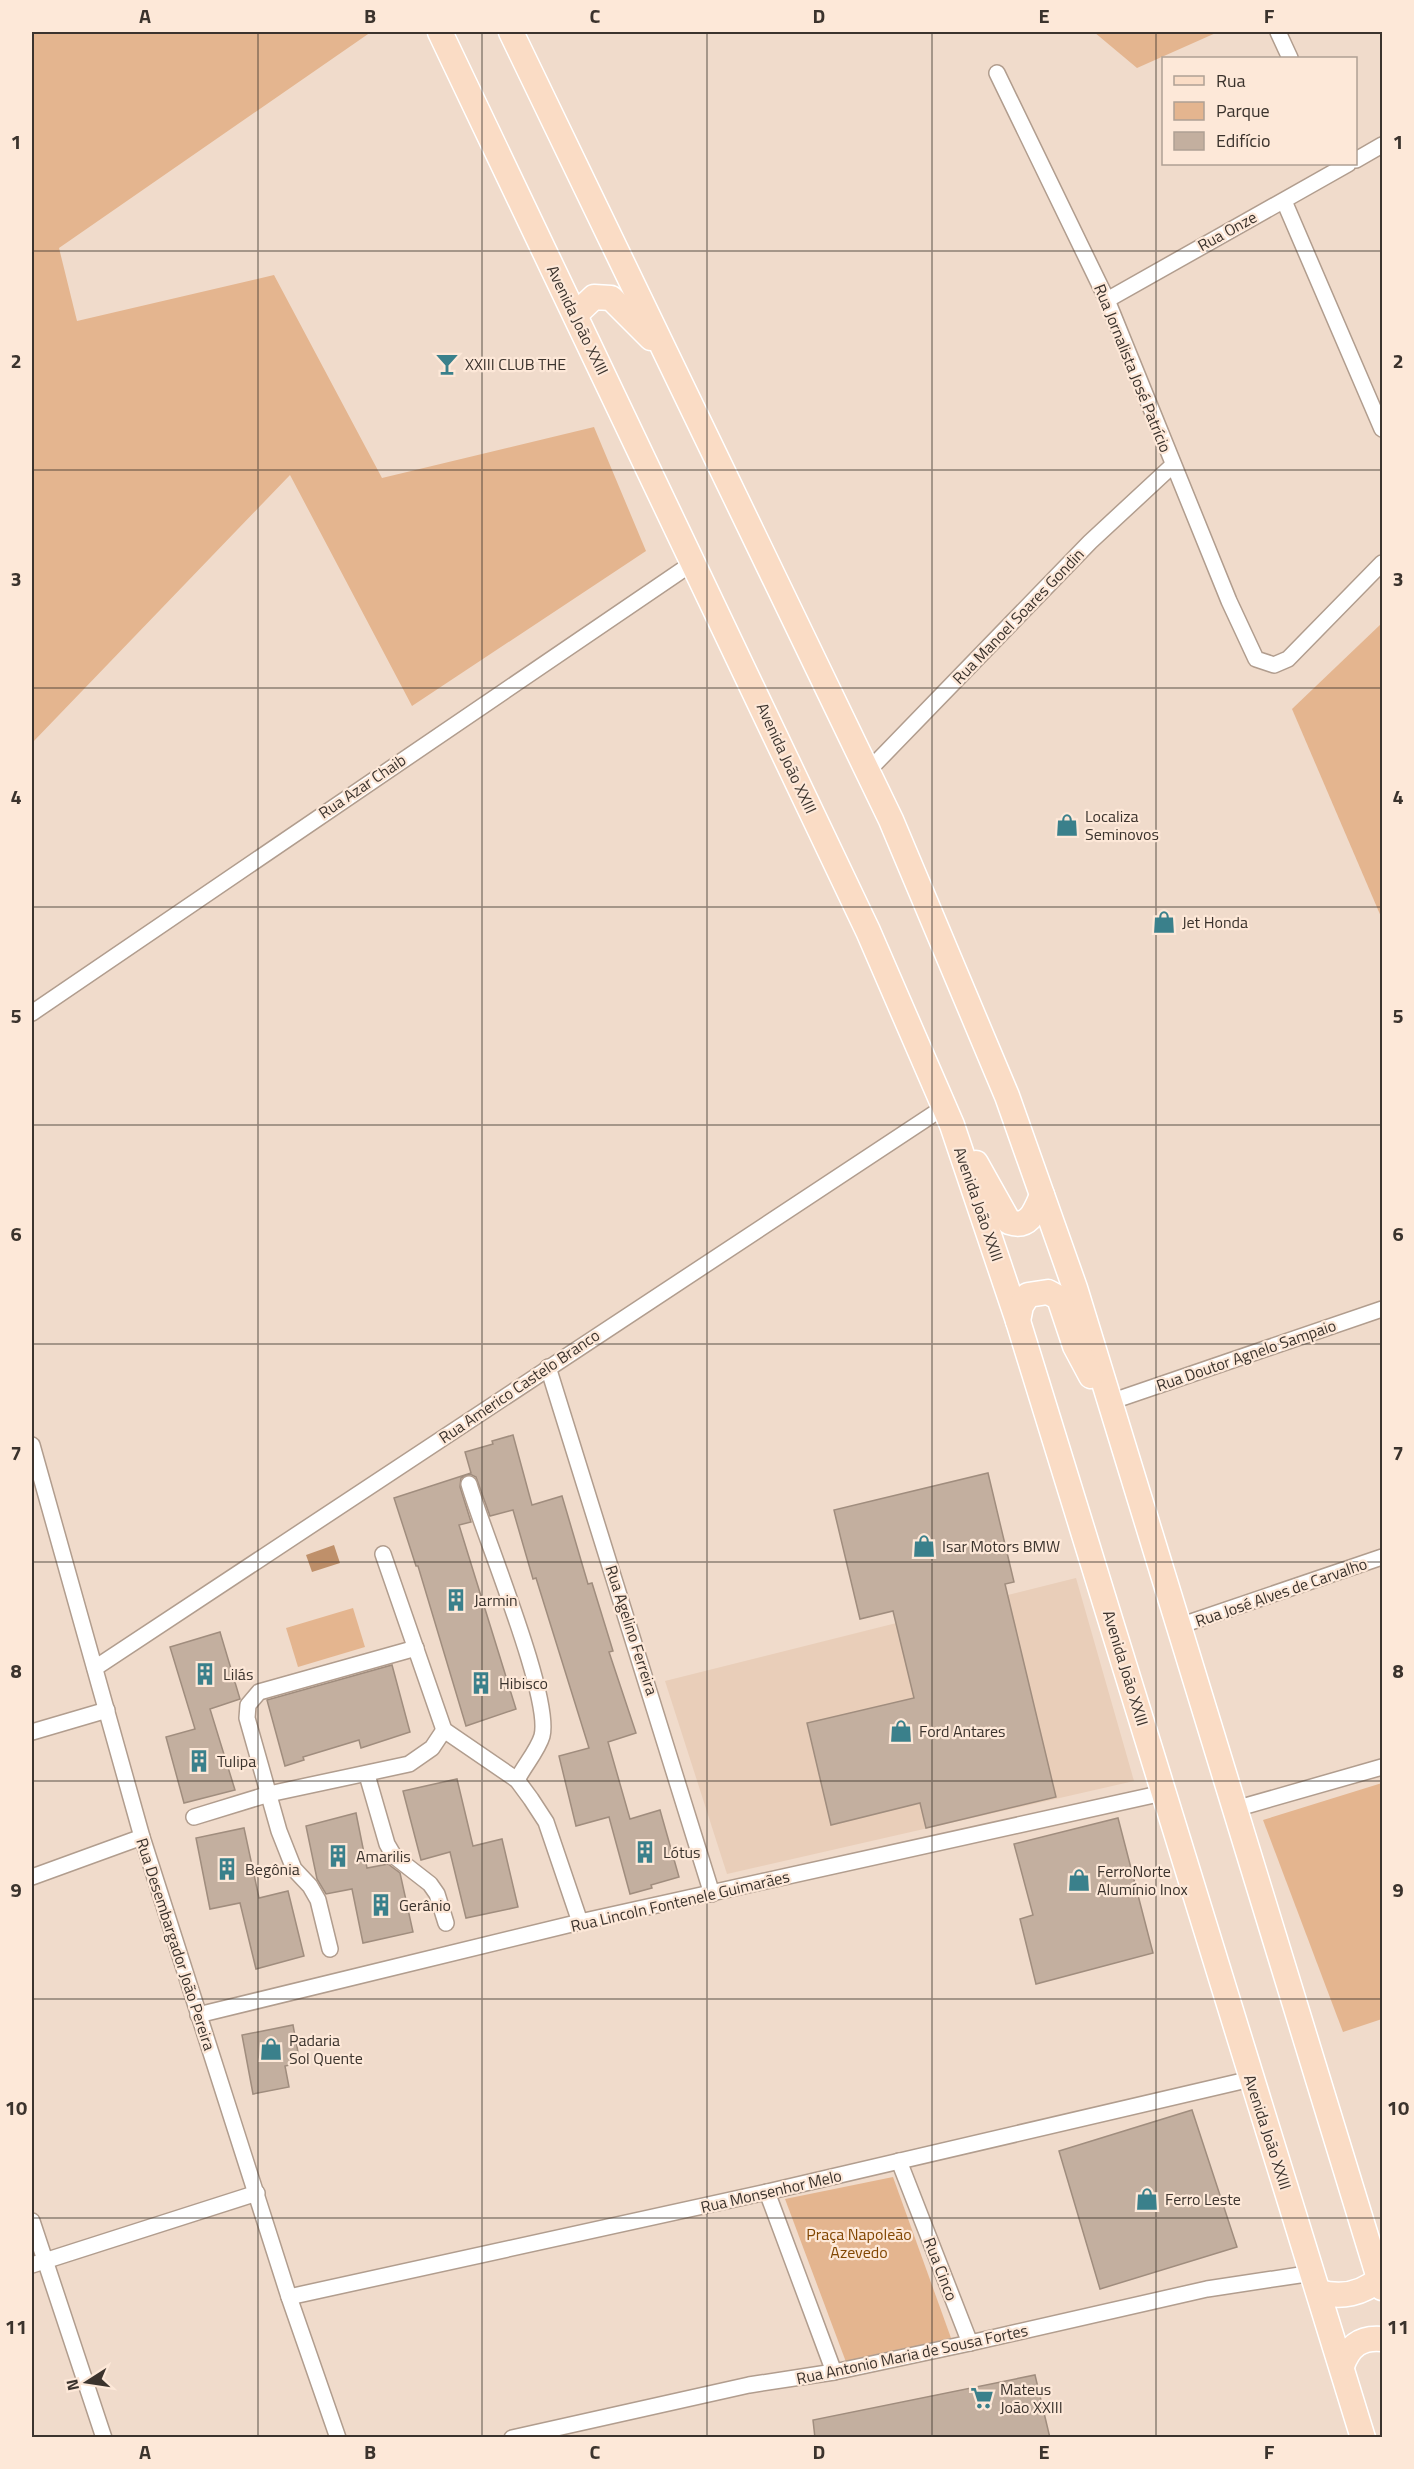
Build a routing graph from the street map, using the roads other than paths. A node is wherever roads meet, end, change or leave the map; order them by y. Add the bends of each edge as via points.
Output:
1 (440, 32) edge
2 (512, 32) edge
3 (1278, 32) edge
4 (1290, 57) edge
5 (997, 73) dead end
6 (1383, 145) edge
7 (1357, 159) edge
8 (1342, 165) edge
9 (1284, 201) junction
10 (1107, 300) junction
11 (576, 314) junction
12 (664, 350) junction
13 (1383, 429) edge
14 (1173, 465) junction
15 (694, 562) junction
16 (1383, 563) edge
17 (868, 771) junction
18 (32, 1013) edge
19 (948, 1116) junction
20 (1042, 1195) junction
21 (1383, 1309) edge
22 (1018, 1321) junction
23 (548, 1367) junction
24 (1110, 1402) junction
25 (32, 1445) edge
26 (36, 1478) edge
27 (469, 1484) dead end
28 (383, 1554) dead end
29 (1383, 1557) edge
30 (1179, 1626) junction
31 (416, 1648) junction
32 (95, 1668) junction
33 (107, 1710) junction
34 (444, 1730) junction
35 (32, 1732) edge
36 (1383, 1767) edge
37 (367, 1775) junction
38 (517, 1780) junction
39 (1163, 1793) junction
40 (269, 1794) junction
41 (1235, 1809) junction
42 (194, 1817) dead end
43 (142, 1837) junction
44 (32, 1877) edge
45 (712, 1894) junction
46 (580, 1922) junction
47 (446, 1923) dead end
48 (330, 1949) dead end
49 (198, 2015) junction
50 (1251, 2079) junction
51 (899, 2162) junction
52 (767, 2192) junction
53 (257, 2193) junction
54 (32, 2221) edge
55 (38, 2263) edge
56 (1316, 2283) junction
57 (1381, 2283) edge
58 (289, 2298) junction
59 (1383, 2339) edge
60 (970, 2343) junction
61 (1342, 2366) junction
62 (834, 2372) junction
63 (104, 2438) edge
64 (338, 2438) edge
65 (512, 2438) edge
66 (1363, 2438) edge

1 - 11 main road, Avenida João XXIII
2 - 12 main road
3 - 4 street
5 - 10 street, Rua Jornalista José Patrício
6 - 7 street
8 - 9 street, Rua Onze
9 - 10 street, Rua Onze
9 - 13 street
10 - 14 street, Rua Jornalista José Patrício
11 - 12 main road via 594,297 611,298
11 - 15 main road, Avenida João XXIII
12 - 17 main road
14 - 16 street, Rua Jornalista José Patrício via 1250,650 1264,663 1281,663 1298,652
14 - 17 street, Rua Manoel Soares Gondin via 1090,542
15 - 18 street, Rua Azar Chaib
15 - 19 main road, Avenida João XXIII via 868,931
17 - 20 main road via 1007,1096
19 - 20 main road via 1009,1222 1018,1225 1028,1221
19 - 22 main road, Avenida João XXIII
19 - 23 street, Rua Americo Castelo Branco
20 - 24 main road
21 - 24 street, Rua Doutor Agnelo Sampaio
22 - 24 main road via 1028,1295 1048,1292 1059,1298 1074,1346
22 - 39 main road, Avenida João XXIII
23 - 32 street, Rua Americo Castelo Branco
23 - 45 street, Rua Agelino Ferreira
24 - 30 main road
25 - 26 street, Rua Desembargador João Pereira
26 - 32 street, Rua Desembargador João Pereira
27 - 38 street via 543,1710 542,1736
28 - 31 street
29 - 30 street, Rua José Alves de Carvalho
30 - 41 main road
31 - 34 street
31 - 40 street via 252,1697 247,1718
32 - 33 street, Rua Desembargador João Pereira
33 - 35 street
33 - 43 street, Rua Desembargador João Pereira
34 - 37 street via 420,1759
34 - 38 street
36 - 41 street
37 - 40 street
37 - 47 street via 387,1844 394,1856 430,1884
38 - 46 street via 546,1822
39 - 45 street, Rua Lincoln Fontenele Guimarães
39 - 50 main road, Avenida João XXIII
40 - 42 street
40 - 48 street via 287,1854 318,1900
41 - 57 main road
43 - 44 street
43 - 49 street, Rua Desembargador João Pereira
45 - 46 street, Rua Lincoln Fontenele Guimarães
46 - 49 street, Rua Lincoln Fontenele Guimarães
49 - 53 street, Rua Desembargador João Pereira
50 - 51 street, Rua Monsenhor Melo
50 - 56 main road, Avenida João XXIII
51 - 52 street, Rua Monsenhor Melo
51 - 60 street, Rua Cinco
52 - 58 street, Rua Monsenhor Melo
52 - 62 street
53 - 55 street
53 - 58 street, Rua Desembargador João Pereira
54 - 55 street
55 - 63 street
56 - 57 main road via 1338,2295
56 - 60 street, Rua Antonio Maria de Sousa Fortes via 1207,2289
56 - 61 main road, Avenida João XXIII
58 - 64 street, Rua Desembargador João Pereira
59 - 61 main road via 1358,2343 1346,2354
60 - 62 street, Rua Antonio Maria de Sousa Fortes
61 - 66 main road, Avenida João XXIII
62 - 65 street, Rua Antonio Maria de Sousa Fortes via 749,2385

